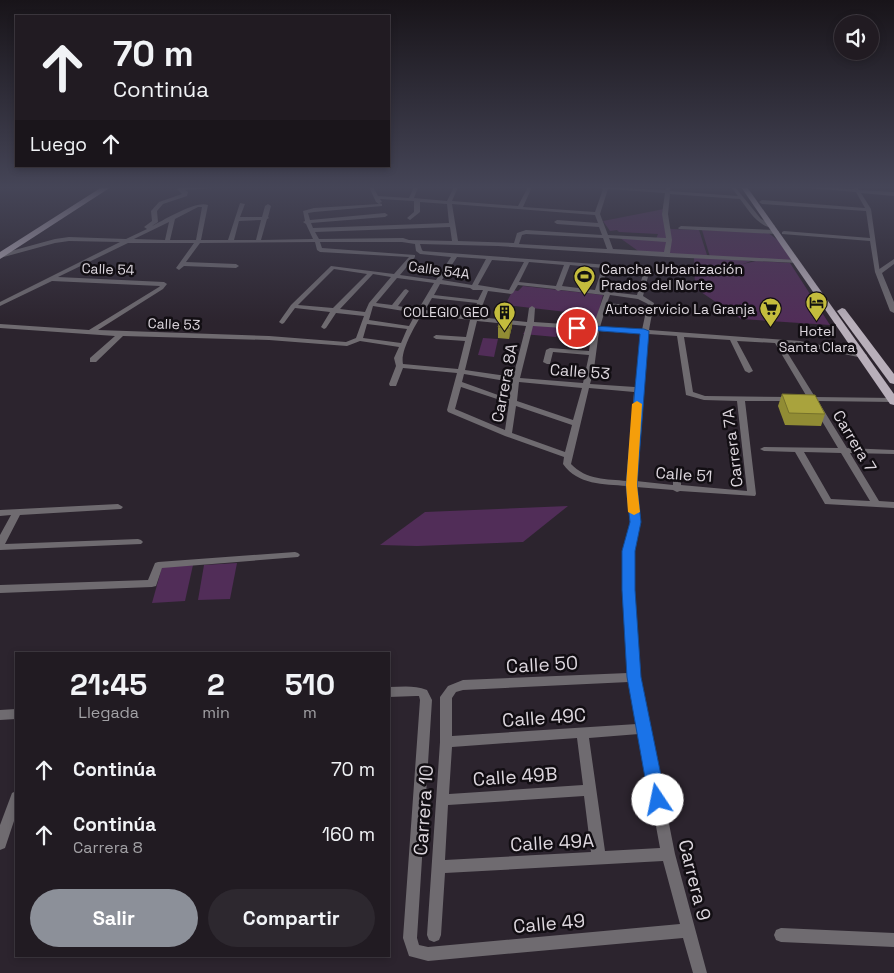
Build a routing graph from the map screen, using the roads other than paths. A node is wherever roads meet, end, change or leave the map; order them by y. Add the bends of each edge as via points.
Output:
1 (37, 232) edge
2 (139, 232) edge
3 (143, 232) edge
4 (169, 232) edge
5 (200, 232) edge
6 (233, 232) edge
7 (261, 232) edge
8 (313, 232) edge
9 (398, 232) edge
10 (453, 232) edge
11 (604, 232) edge
12 (668, 232) edge
13 (779, 232) edge
14 (779, 232) edge
15 (793, 232) edge
16 (872, 232) edge
17 (555, 235) joint
18 (606, 238) junction
19 (669, 240) junction
20 (873, 240) junction
21 (125, 241) junction
22 (258, 241) junction
23 (318, 241) junction
24 (406, 241) junction
25 (166, 242) junction
26 (198, 242) junction
27 (230, 242) junction
28 (418, 242) junction
29 (455, 242) junction
30 (516, 246) junction
31 (320, 250) joint
32 (611, 251) junction
33 (667, 255) junction
34 (0, 256) edge
35 (413, 256) junction
36 (455, 256) junction
37 (490, 258) junction
38 (527, 261) junction
39 (894, 261) edge
40 (796, 262) junction
41 (567, 264) junction
42 (236, 266) dead end
43 (606, 266) junction
44 (333, 267) joint
45 (878, 272) junction
46 (370, 274) junction
47 (397, 277) junction
48 (51, 279) junction
49 (437, 283) junction
50 (516, 283) junction
51 (473, 288) junction
52 (558, 289) junction
53 (486, 290) junction
54 (406, 291) dead end
55 (597, 293) junction
56 (607, 294) junction
57 (430, 296) junction
58 (640, 297) junction
59 (482, 302) junction
60 (0, 304) edge
61 (372, 304) junction
62 (603, 305) junction
63 (293, 306) junction
64 (394, 308) junction
65 (532, 308) dead end
66 (649, 309) junction
67 (334, 311) junction
68 (894, 311) edge
69 (421, 312) junction
70 (367, 314) junction
71 (474, 319) junction
72 (282, 322) dead end
73 (365, 322) junction
74 (530, 324) junction
75 (0, 326) edge
76 (324, 327) dead end
77 (411, 328) junction
78 (596, 328) junction
79 (644, 331) junction
80 (92, 332) junction
81 (121, 334) junction
82 (680, 334) junction
83 (436, 337) dead end
84 (732, 338) junction
85 (358, 339) junction
86 (468, 339) junction
87 (777, 341) junction
88 (347, 344) joint
89 (404, 346) junction
90 (591, 353) junction
91 (863, 356) junction
92 (93, 360) dead end
93 (547, 362) dead end
94 (400, 366) junction
95 (460, 371) junction
96 (749, 372) dead end
97 (516, 380) junction
98 (894, 381) edge
99 (458, 383) junction
100 (393, 384) dead end
101 (585, 386) junction
102 (638, 390) junction
103 (741, 398) junction
104 (812, 399) junction
105 (894, 401) edge
106 (512, 403) junction
107 (576, 424) junction
108 (508, 434) junction
109 (764, 450) dead end
110 (798, 450) junction
111 (844, 451) junction
112 (894, 452) edge
113 (568, 456) junction
114 (677, 472) dead end
115 (631, 485) junction
116 (677, 489) junction
117 (752, 494) joint
118 (876, 505) junction
119 (894, 506) edge
120 (118, 507) dead end
121 (17, 512) junction
122 (0, 513) edge
123 (138, 542) dead end
124 (0, 546) edge
125 (295, 555) dead end
126 (0, 589) edge
127 (634, 677) junction
128 (452, 689) joint
129 (390, 692) edge
130 (15, 714) edge
131 (0, 715) edge
132 (644, 729) junction
133 (582, 733) junction
134 (446, 742) junction
135 (590, 790) junction
136 (15, 800) edge
137 (443, 800) junction
138 (0, 844) edge
139 (668, 854) junction
140 (599, 858) junction
141 (438, 867) junction
142 (688, 930) junction
143 (780, 935) dead end
144 (434, 936) dead end
145 (894, 940) edge
146 (700, 973) edge

1 - 34 main road
2 - 21 street
3 - 21 street
4 - 25 street
5 - 26 street
6 - 27 street
7 - 22 street
8 - 23 street
9 - 24 street
10 - 29 street
11 - 18 street
12 - 19 street
13 - 40 main road
14 - 98 main road
15 - 20 street
16 - 20 street
17 - 18 street
17 - 30 street via 522,233
18 - 19 street
18 - 32 street
19 - 33 street
20 - 45 street
21 - 25 street
21 - 34 street via 61,240
21 - 48 street
22 - 23 street
22 - 27 street
23 - 24 street
23 - 31 street
24 - 28 street
24 - 35 street
25 - 26 street
26 - 27 street
26 - 42 street via 180,266
28 - 29 street
28 - 36 street via 422,253
29 - 30 street
30 - 32 street
31 - 35 street
32 - 33 street
33 - 40 street
35 - 47 street
36 - 37 street
36 - 49 street
37 - 38 street
37 - 51 street
38 - 41 street
38 - 50 street
39 - 45 street
40 - 91 main road
41 - 43 street
41 - 52 street
43 - 55 street
43 - 58 street via 647,270
44 - 46 street, Calle 54A
44 - 63 street
45 - 68 street
46 - 47 street, Calle 54A
46 - 67 street
47 - 49 street, Calle 54A
47 - 61 street
48 - 60 street
48 - 80 street, Calle 54 via 164,284
49 - 51 street, Calle 54A
49 - 57 street
50 - 52 street
50 - 53 street, Calle 54A via 511,292
51 - 53 street, Calle 54A
52 - 55 street
53 - 59 street
54 - 64 street
55 - 56 street
56 - 58 street
56 - 62 street
57 - 59 street
57 - 69 street
58 - 66 street, Carrera 9 via 650,301
59 - 71 street
61 - 64 street
61 - 70 street
62 - 66 street
62 - 78 street
63 - 67 street
63 - 72 street
64 - 69 street
65 - 74 street, Carrera 8A
66 - 79 street, Carrera 9
67 - 70 street
67 - 76 street
69 - 71 street
69 - 77 street
70 - 73 street
71 - 74 street
71 - 86 street
73 - 77 street
73 - 85 street
74 - 78 street
74 - 97 street, Carrera 8A
75 - 80 street, Calle 53
77 - 89 street
78 - 79 street
78 - 90 street
79 - 82 street
79 - 102 street, Carrera 9
80 - 81 street, Calle 53
81 - 88 street, Calle 53
81 - 92 street
82 - 84 street
82 - 103 street via 689,393 704,398
83 - 86 street
84 - 87 street
84 - 96 street
85 - 88 street
85 - 89 street
86 - 95 street
87 - 91 street
87 - 104 street, Carrera 7
89 - 94 street via 398,361
90 - 93 street via 550,350
90 - 101 street
91 - 105 main road
94 - 95 street, Calle 53
94 - 100 street
95 - 97 street, Calle 53
95 - 99 street
97 - 101 street, Calle 53
97 - 106 street, Carrera 8A
99 - 106 street
99 - 108 street via 450,410
101 - 102 street, Calle 53
101 - 107 street
102 - 115 street, Carrera 9
103 - 104 street
103 - 117 street, Carrera 7A
104 - 105 street
104 - 111 street, Carrera 7
106 - 107 street
106 - 108 street, Carrera 8A
107 - 113 street
108 - 113 street
109 - 110 street
110 - 111 street
110 - 118 street via 828,502
111 - 112 street
111 - 118 street, Carrera 7
113 - 115 street, Calle 51 via 573,472 586,478
114 - 116 street
115 - 116 street, Calle 51
115 - 127 street, Carrera 9 via 636,522 629,551 628,590
116 - 117 street, Calle 51
118 - 119 street
120 - 121 street
121 - 122 street
121 - 124 street
123 - 124 street
125 - 126 street via 158,565 152,583
127 - 128 street, Calle 50 via 463,685
127 - 132 street, Carrera 9
128 - 134 street, Carrera 10 via 446,697
129 - 142 street, Calle 49 via 416,690 423,693 426,700 410,938 414,951 428,954
130 - 131 street
132 - 133 street, Calle 49C
132 - 139 street, Carrera 9
133 - 134 street, Calle 49C
133 - 135 street
134 - 137 street, Carrera 10
135 - 137 street, Calle 49B
135 - 140 street
136 - 138 street
137 - 141 street, Carrera 10
139 - 140 street, Calle 49A
139 - 142 street, Carrera 9
140 - 141 street, Calle 49A
141 - 144 street, Carrera 10
142 - 146 street, Carrera 9
143 - 145 street

